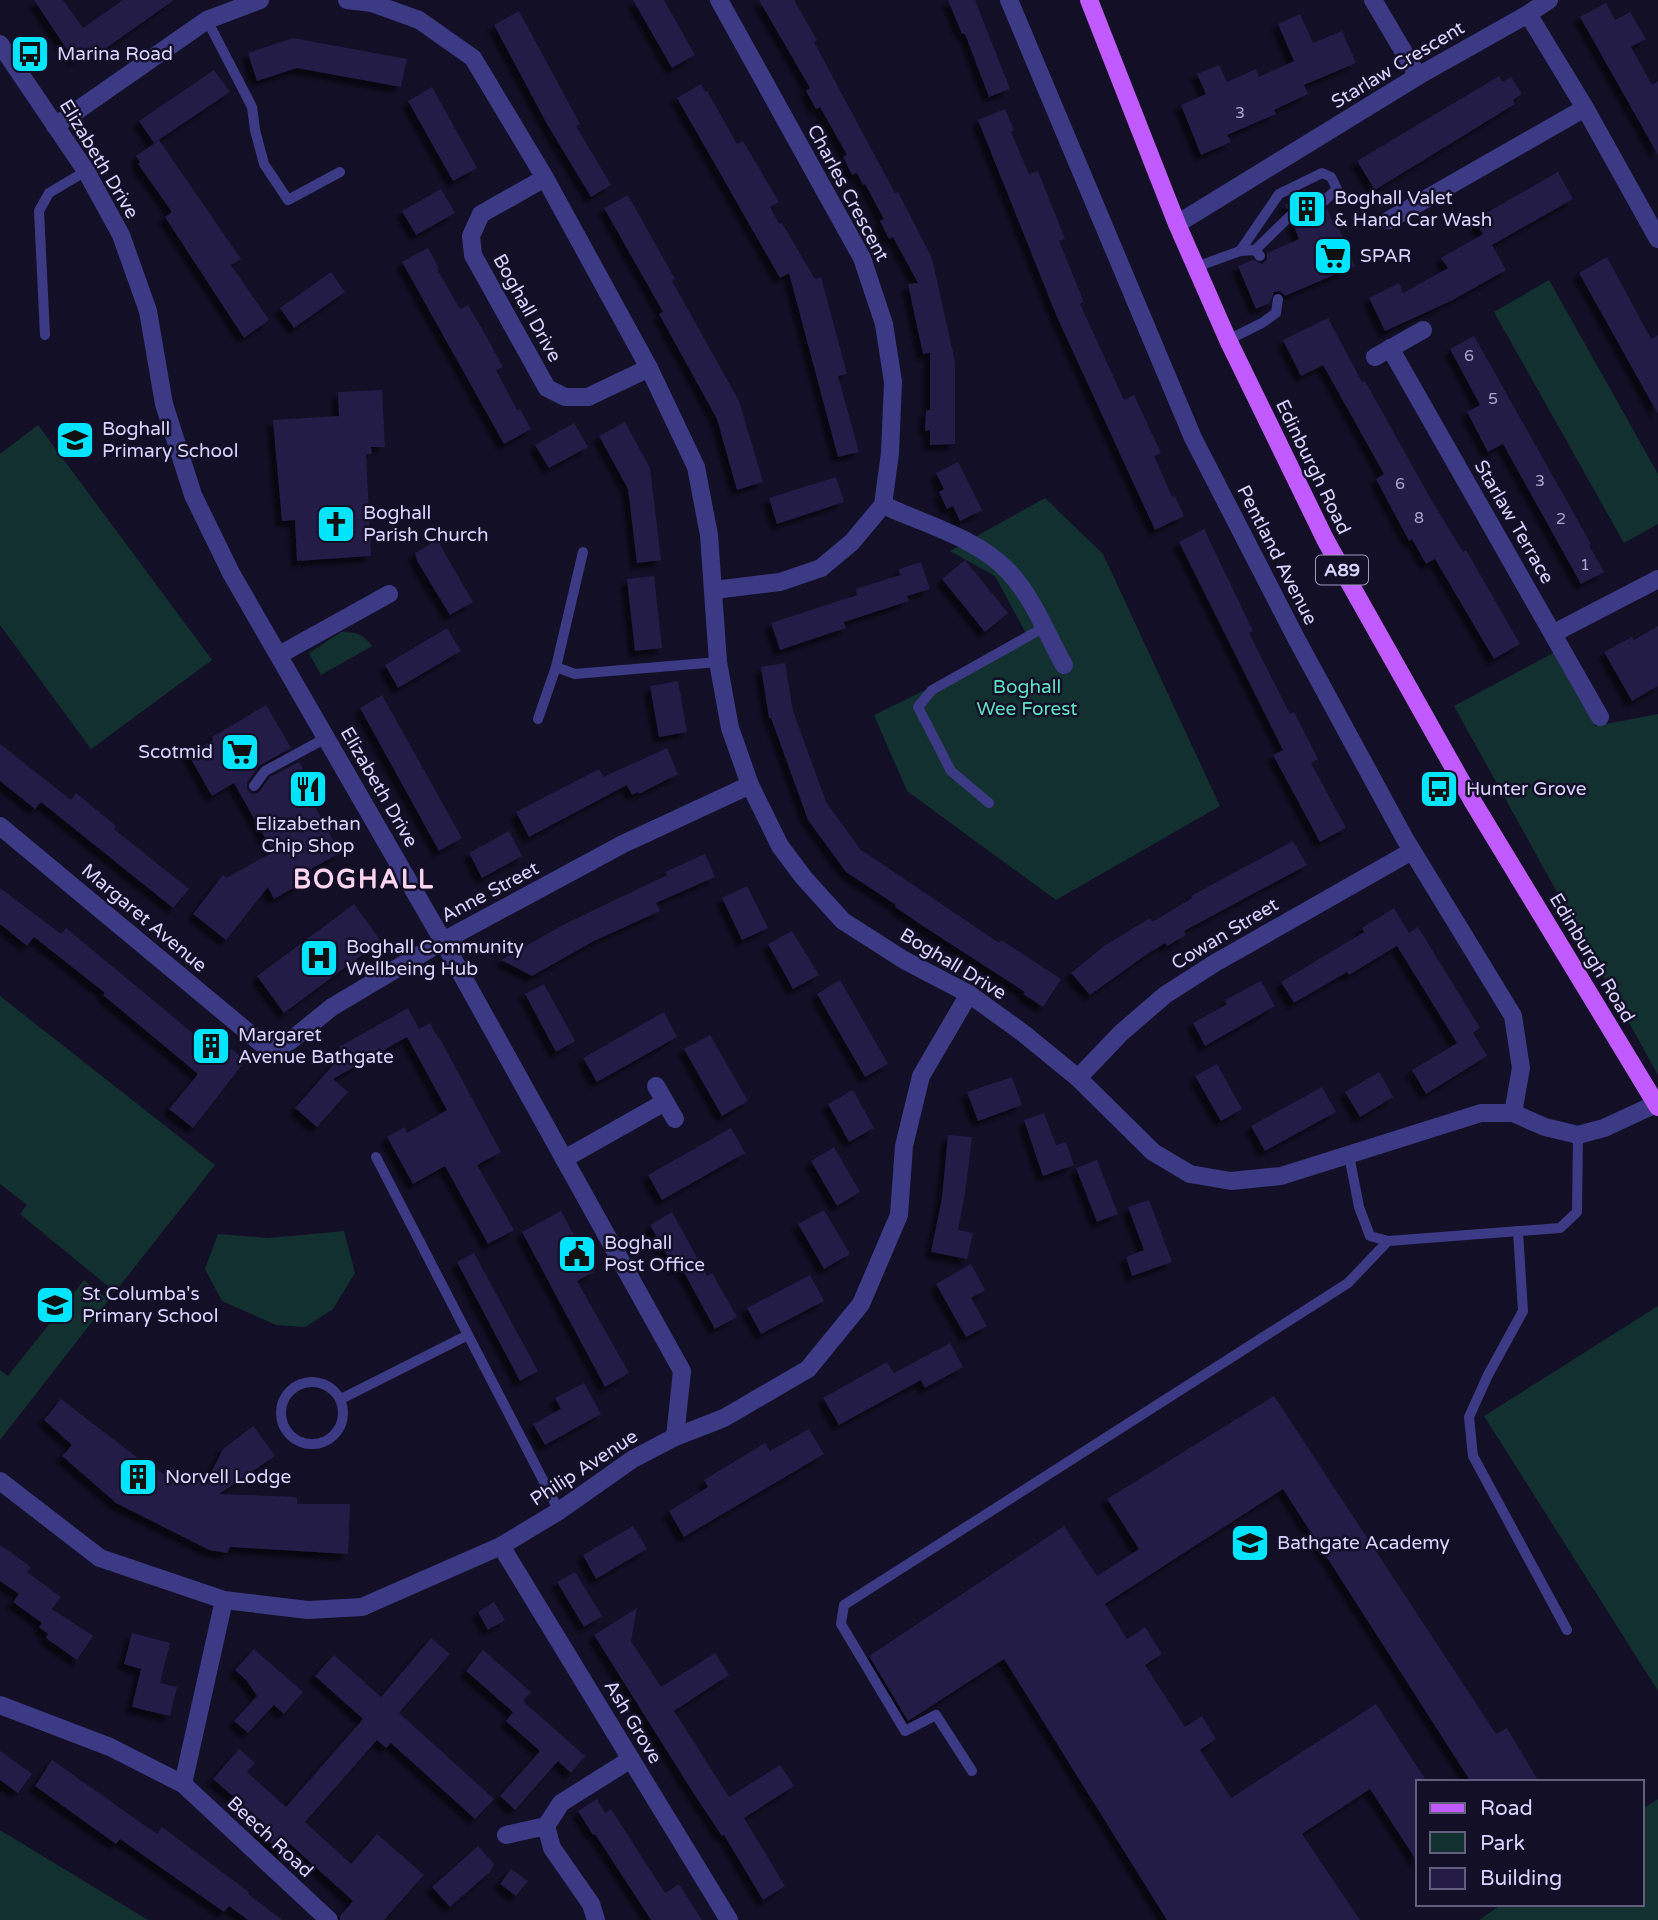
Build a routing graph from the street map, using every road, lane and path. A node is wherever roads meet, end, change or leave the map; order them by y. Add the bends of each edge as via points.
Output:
1 (260, 0) edge
2 (347, 0) edge
3 (719, 0) edge
4 (1009, 0) edge
5 (1089, 0) edge
6 (1373, 0) edge
7 (1549, 0) edge
8 (372, 1) edge
9 (1528, 14) junction
10 (207, 20) junction
11 (0, 44) edge
12 (1418, 76) junction
13 (1585, 108) junction
14 (55, 126) junction
15 (86, 172) junction
16 (340, 172) dead end
17 (545, 178) junction
18 (1324, 201) dead end
19 (1290, 216) dead end
20 (1389, 220) dead end
21 (1177, 224) junction
22 (1658, 239) edge
23 (1240, 251) junction
24 (1196, 267) junction
25 (1278, 299) dead end
26 (1423, 330) dead end
27 (45, 335) dead end
28 (1228, 340) junction
29 (649, 368) junction
30 (883, 505) junction
31 (583, 552) dead end
32 (1658, 579) edge
33 (714, 590) junction
34 (390, 594) dead end
35 (1043, 628) junction
36 (1554, 633) junction
37 (279, 655) junction
38 (718, 662) junction
39 (1064, 665) dead end
40 (556, 667) junction
41 (1600, 717) dead end
42 (538, 719) dead end
43 (326, 738) junction
44 (750, 785) junction
45 (254, 786) dead end
46 (989, 803) dead end
47 (0, 827) edge
48 (1412, 851) junction
49 (443, 941) junction
50 (969, 994) junction
51 (261, 1043) joint
52 (1078, 1078) junction
53 (656, 1086) dead end
54 (665, 1102) junction
55 (1657, 1105) edge
56 (1513, 1113) junction
57 (675, 1119) dead end
58 (1578, 1135) junction
59 (1349, 1155) junction
60 (376, 1157) dead end
61 (564, 1159) junction
62 (1518, 1231) junction
63 (1388, 1241) junction
64 (468, 1335) junction
65 (341, 1399) junction
66 (675, 1437) junction
67 (0, 1481) edge
68 (559, 1511) junction
69 (501, 1546) junction
70 (224, 1600) junction
71 (1567, 1630) dead end
72 (0, 1705) edge
73 (631, 1759) junction
74 (972, 1771) dead end
75 (183, 1784) junction
76 (546, 1826) junction
77 (506, 1835) dead end
78 (329, 1920) edge
79 (596, 1920) edge
80 (730, 1920) edge

1 - 10 street
2 - 8 street, Boghall Drive
3 - 30 street, Charles Crescent via 862,258 884,324 893,382
4 - 48 street, Pentland Avenue via 1193,438
5 - 21 main road, Edinburgh Road / A89
6 - 12 street
7 - 9 street, Starlaw Crescent
8 - 17 street, Boghall Drive via 419,20 473,58
9 - 12 street, Starlaw Crescent
9 - 13 street
10 - 14 street
10 - 16 lane via 252,107 264,164 288,200
11 - 14 street, Elizabeth Drive
12 - 21 street, Starlaw Crescent
13 - 20 street
13 - 22 street
14 - 15 street, Elizabeth Drive
15 - 27 lane via 49,193 39,211
15 - 37 street, Elizabeth Drive via 121,235 148,311 164,404 193,495
17 - 29 street, Boghall Drive
17 - 29 street, Boghall Drive via 481,214 471,236 473,255 547,388 565,397 588,397
18 - 23 lane via 1337,189 1331,177 1322,173 1279,194
19 - 23 lane via 1258,253
21 - 24 main road, Edinburgh Road / A89
23 - 24 lane
24 - 28 main road, Edinburgh Road / A89
25 - 28 lane via 1276,313
26 - 36 street, Starlaw Terrace via 1383,353
28 - 55 main road, Edinburgh Road / A89 via 1326,541 1417,704
29 - 33 street, Boghall Drive via 696,467
30 - 33 street via 852,542 821,568 779,582
30 - 35 street via 990,555 1026,594
31 - 40 lane
32 - 36 street
33 - 38 street, Boghall Drive
34 - 37 street
35 - 39 street
35 - 46 lane via 932,690 918,706 951,771
36 - 41 street, Starlaw Terrace
37 - 43 street, Elizabeth Drive
38 - 40 lane via 575,674
38 - 44 street, Boghall Drive via 730,728
40 - 42 lane
43 - 45 lane via 265,771
43 - 49 street, Elizabeth Drive
44 - 49 street, Anne Street via 623,844
44 - 50 street, Boghall Drive via 780,846 844,921
47 - 51 street, Margaret Avenue
48 - 52 street, Cowan Street via 1165,995
48 - 56 street, Pentland Avenue via 1513,1016 1521,1068
49 - 51 street, Anne Street via 332,1007 290,1041 275,1048
49 - 61 street, Elizabeth Drive
50 - 52 street, Boghall Drive
50 - 66 street, Philip Avenue via 921,1076 904,1146 899,1215 861,1304 808,1369 724,1418
52 - 59 street, Boghall Drive via 1153,1152 1190,1174 1231,1181 1280,1176
53 - 54 street
54 - 57 street
54 - 61 street
55 - 58 street
56 - 58 street, Boghall Drive
56 - 59 street, Boghall Drive via 1481,1113
58 - 62 lane via 1577,1212 1560,1228
59 - 63 lane via 1359,1208 1370,1236
60 - 64 lane
61 - 66 street, Elizabeth Drive via 682,1371
62 - 63 lane
62 - 71 lane via 1523,1311 1469,1417 1473,1456
63 - 74 lane via 1348,1283 844,1605 841,1624 905,1731 936,1715
64 - 65 lane
64 - 68 lane
65 - 65 lane via 344,1410 332,1438 302,1443 286,1430 284,1400 298,1385 318,1381
66 - 68 street, Philip Avenue
67 - 70 street, Philip Avenue via 100,1558
68 - 69 street, Philip Avenue
69 - 70 street, Philip Avenue via 362,1607 308,1610
69 - 73 street, Ash Grove
70 - 75 street
72 - 75 street, Beech Road via 110,1747
73 - 76 street via 561,1803
73 - 80 street, Ash Grove
75 - 78 street, Beech Road
76 - 77 street
76 - 79 street via 552,1848 591,1904

